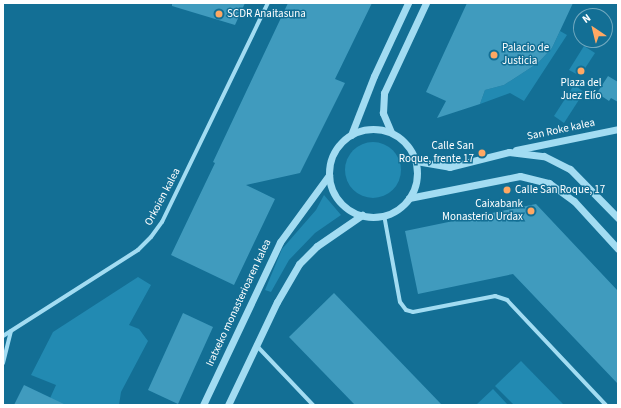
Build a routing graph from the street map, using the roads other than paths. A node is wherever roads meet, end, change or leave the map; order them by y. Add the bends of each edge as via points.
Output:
1 (268, 3) edge
2 (408, 3) edge
3 (426, 3) edge
4 (618, 130) edge
5 (391, 132) junction
6 (351, 135) junction
7 (509, 152) junction
8 (416, 161) junction
9 (329, 175) junction
10 (409, 198) junction
11 (362, 215) junction
12 (384, 216) junction
13 (618, 218) edge
14 (618, 249) edge
15 (11, 331) junction
16 (3, 336) edge
17 (256, 345) junction
18 (3, 363) edge
19 (203, 405) edge
20 (228, 405) edge
21 (313, 405) edge
22 (606, 405) edge

1 - 15 street, Orkoien kalea via 166,215 151,237 138,250
2 - 6 street via 374,76
3 - 5 street via 384,93 383,113
4 - 7 street, San Roke kalea
5 - 6 street via 378,129 364,130
5 - 8 street via 407,144
6 - 9 street via 334,152
7 - 8 street, San Roke kalea via 449,167
7 - 13 street via 544,156 570,169
8 - 10 street via 418,174
9 - 11 street via 332,189 339,200 349,210
9 - 19 street, Iratxeko monasterioaren kalea via 280,242
10 - 12 street via 401,207
10 - 14 street via 520,176 549,184 574,201
11 - 12 street
11 - 17 street via 317,246 299,264 286,282
12 - 22 street via 400,302 406,310 413,312 496,296 507,300
15 - 16 street, Orkoien kalea
15 - 18 street
17 - 20 street
17 - 21 street

